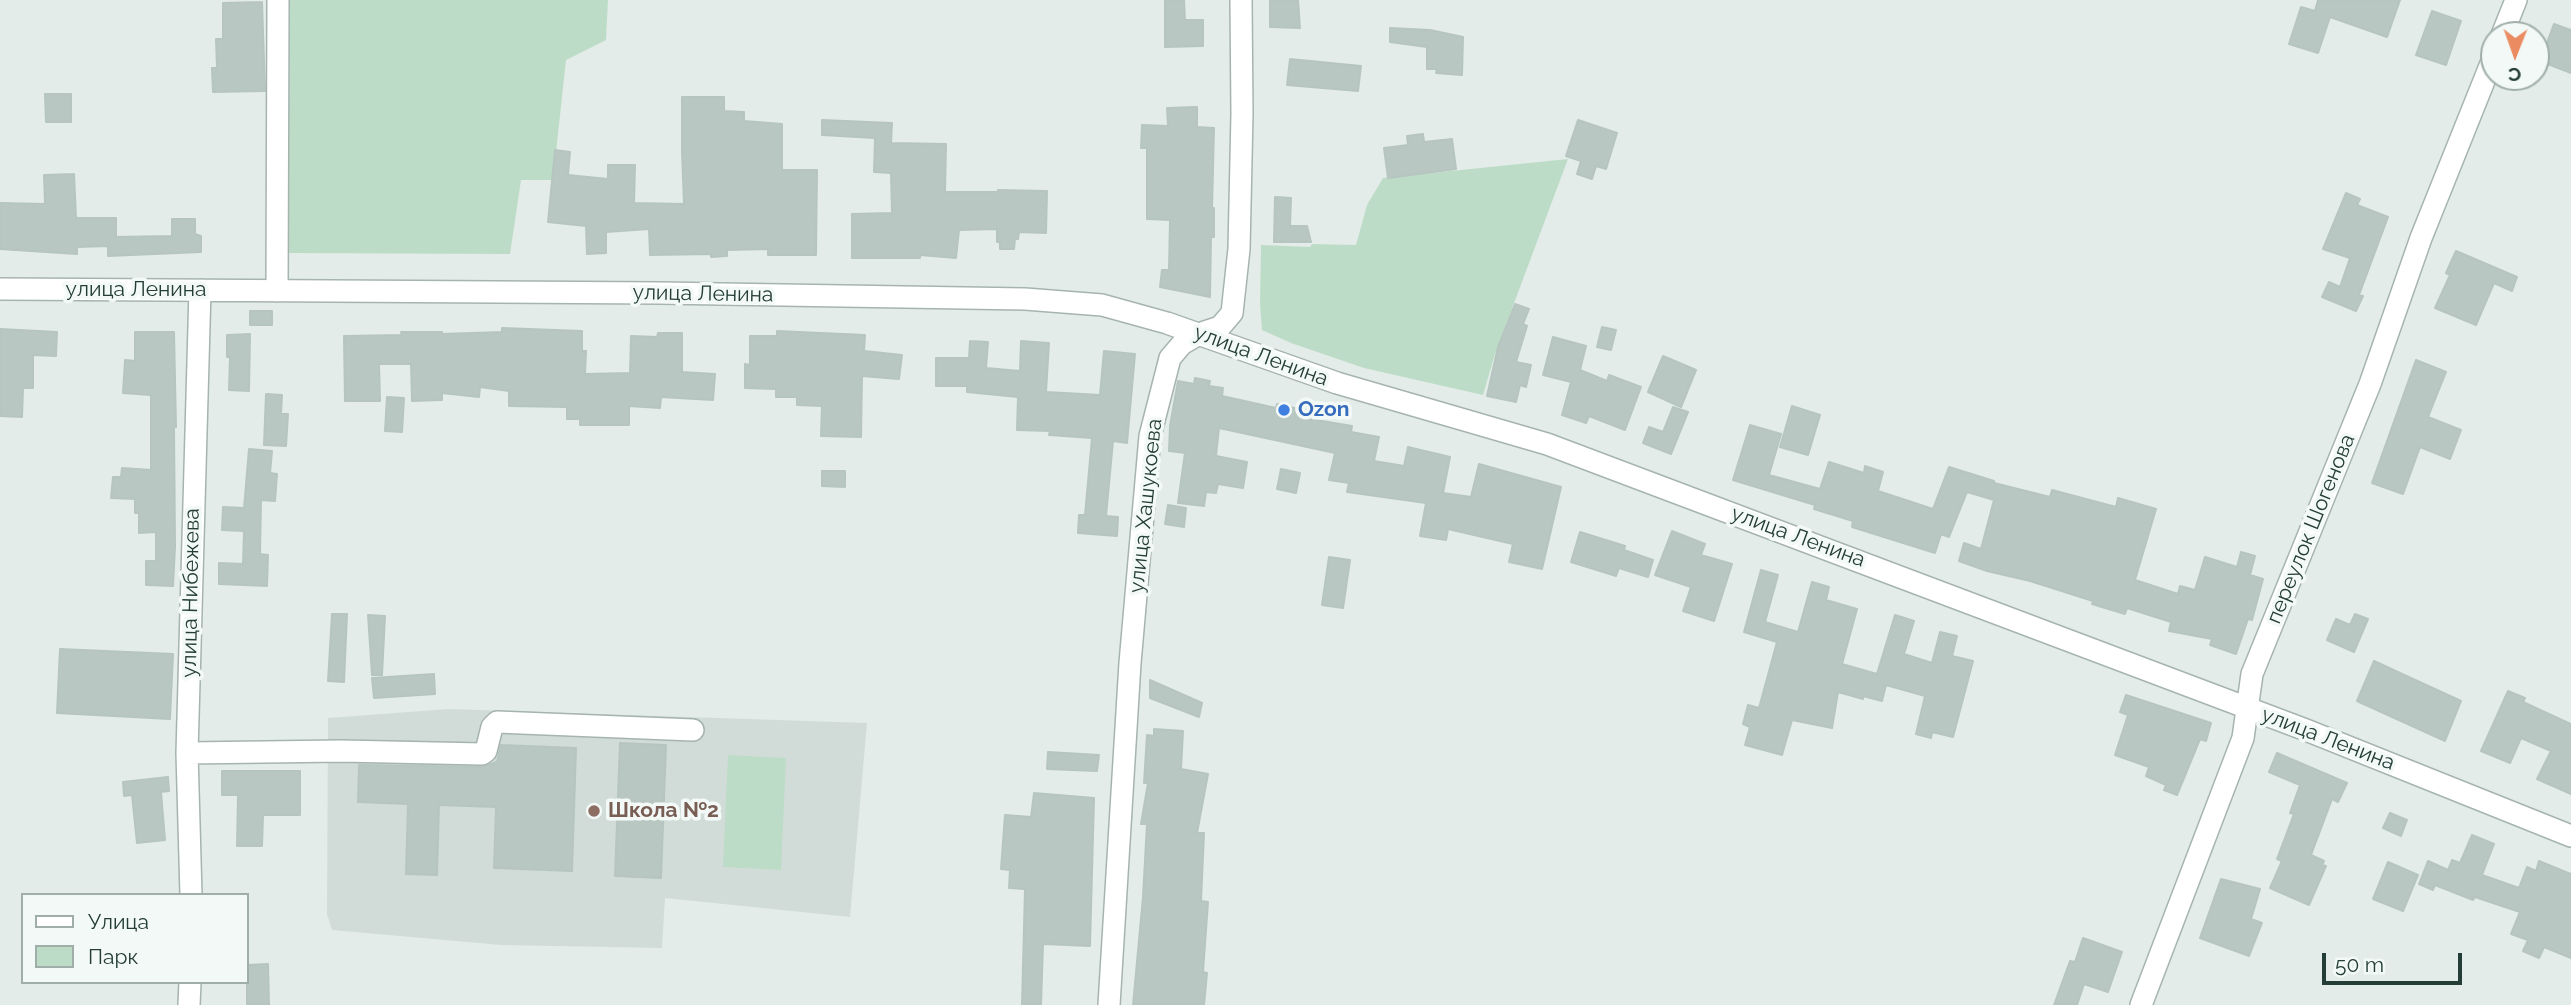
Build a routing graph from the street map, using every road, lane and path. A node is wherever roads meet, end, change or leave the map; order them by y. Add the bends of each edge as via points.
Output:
1 (278, 0) edge
2 (1241, 0) edge
3 (2516, 0) edge
4 (2508, 21) edge
5 (2480, 91) edge
6 (0, 289) edge
7 (200, 290) junction
8 (277, 290) junction
9 (1199, 334) junction
10 (2248, 708) junction
11 (693, 730) dead end
12 (187, 753) junction
13 (2571, 836) edge
14 (191, 893) edge
15 (190, 984) edge
16 (189, 1005) edge
17 (1109, 1005) edge
18 (2141, 1005) edge

1 - 8 street
2 - 9 street, улица Хашукоева via 1235,295 1232,313 1220,327
3 - 4 street
5 - 10 street, переулок Шогенова via 2421,238 2370,384 2252,674
6 - 7 street, улица Ленина
7 - 8 street, улица Ленина
7 - 12 street, улица Нибежева
8 - 9 street, улица Ленина via 1059,300 1112,307
9 - 10 street, улица Ленина via 1337,383 1547,444
9 - 17 street, улица Хашукоева via 1170,358 1150,436 1130,663
10 - 13 street, улица Ленина
10 - 18 street, переулок Шогенова via 2244,738
11 - 12 street via 497,722 482,754
12 - 14 street, улица Нибежева
15 - 16 street

